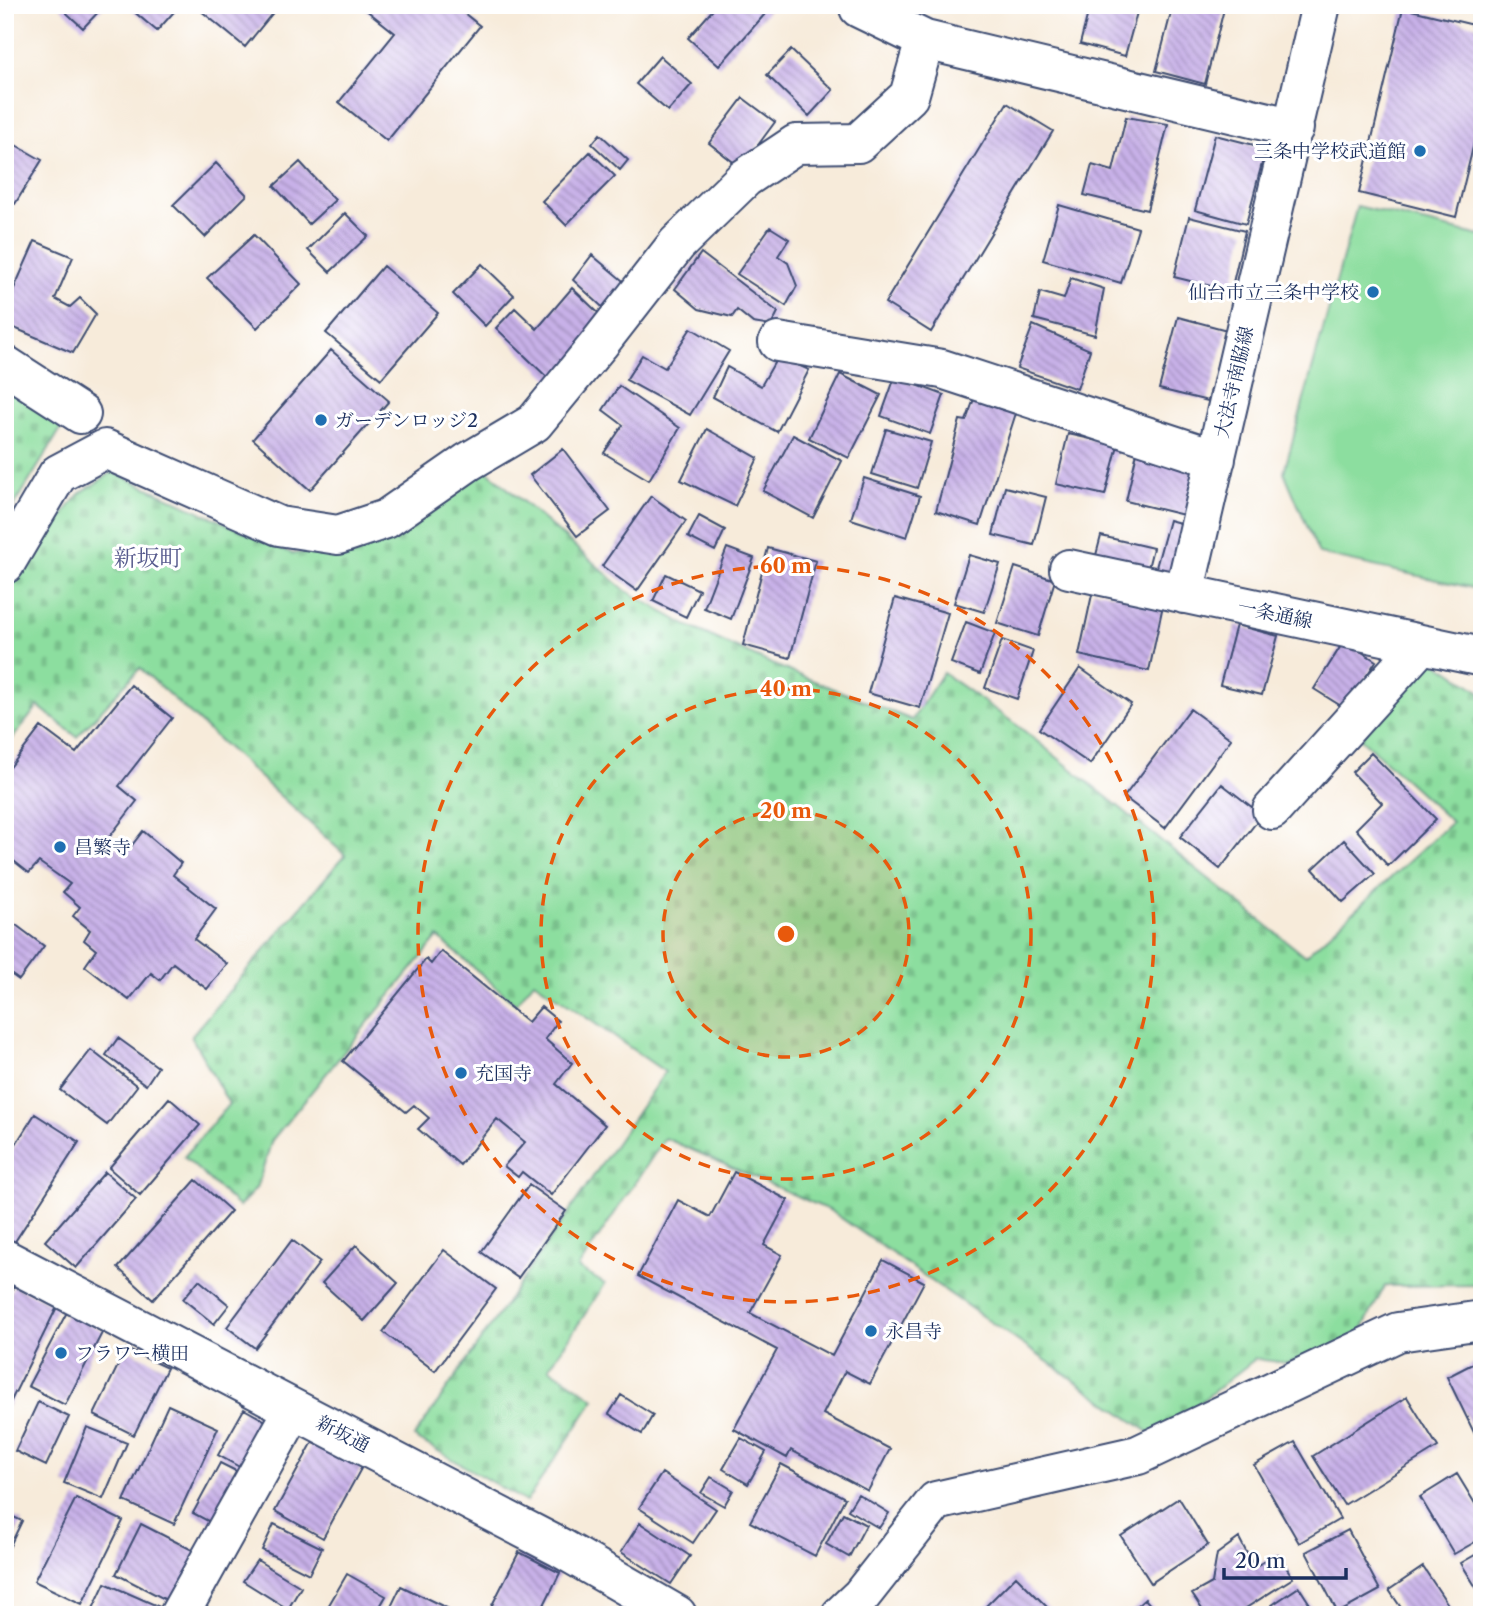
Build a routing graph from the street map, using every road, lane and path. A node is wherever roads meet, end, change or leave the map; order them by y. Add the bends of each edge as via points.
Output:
1 (1321, 5) edge
2 (859, 8) dead end
3 (925, 40) junction
4 (1294, 128) junction
5 (778, 342) dead end
6 (5, 365) edge
7 (81, 414) dead end
8 (1216, 459) junction
9 (5, 564) edge
10 (1069, 569) dead end
11 (1184, 594) junction
12 (1421, 645) junction
13 (1482, 657) edge
14 (1272, 810) dead end
15 (5, 1259) edge
16 (1482, 1320) edge
17 (294, 1409) junction
18 (179, 1615) edge
19 (677, 1615) edge
20 (841, 1615) edge

1 - 4 street, 大法寺南脇線
2 - 3 street
3 - 4 street
3 - 9 street via 909,96 858,143 796,144 745,178 677,244 534,423 386,519 338,535 279,526 105,449 58,474
4 - 8 street, 大法寺南脇線
5 - 8 street via 942,369
6 - 7 street
8 - 11 street, 大法寺南脇線
10 - 11 street, 一条通線
11 - 12 street, 一条通線
12 - 13 street, 一条通線
12 - 14 street
15 - 17 street, 新坂通
16 - 20 street via 1398,1332 1138,1455 936,1500
17 - 18 street
17 - 19 street, 新坂通 via 561,1548

